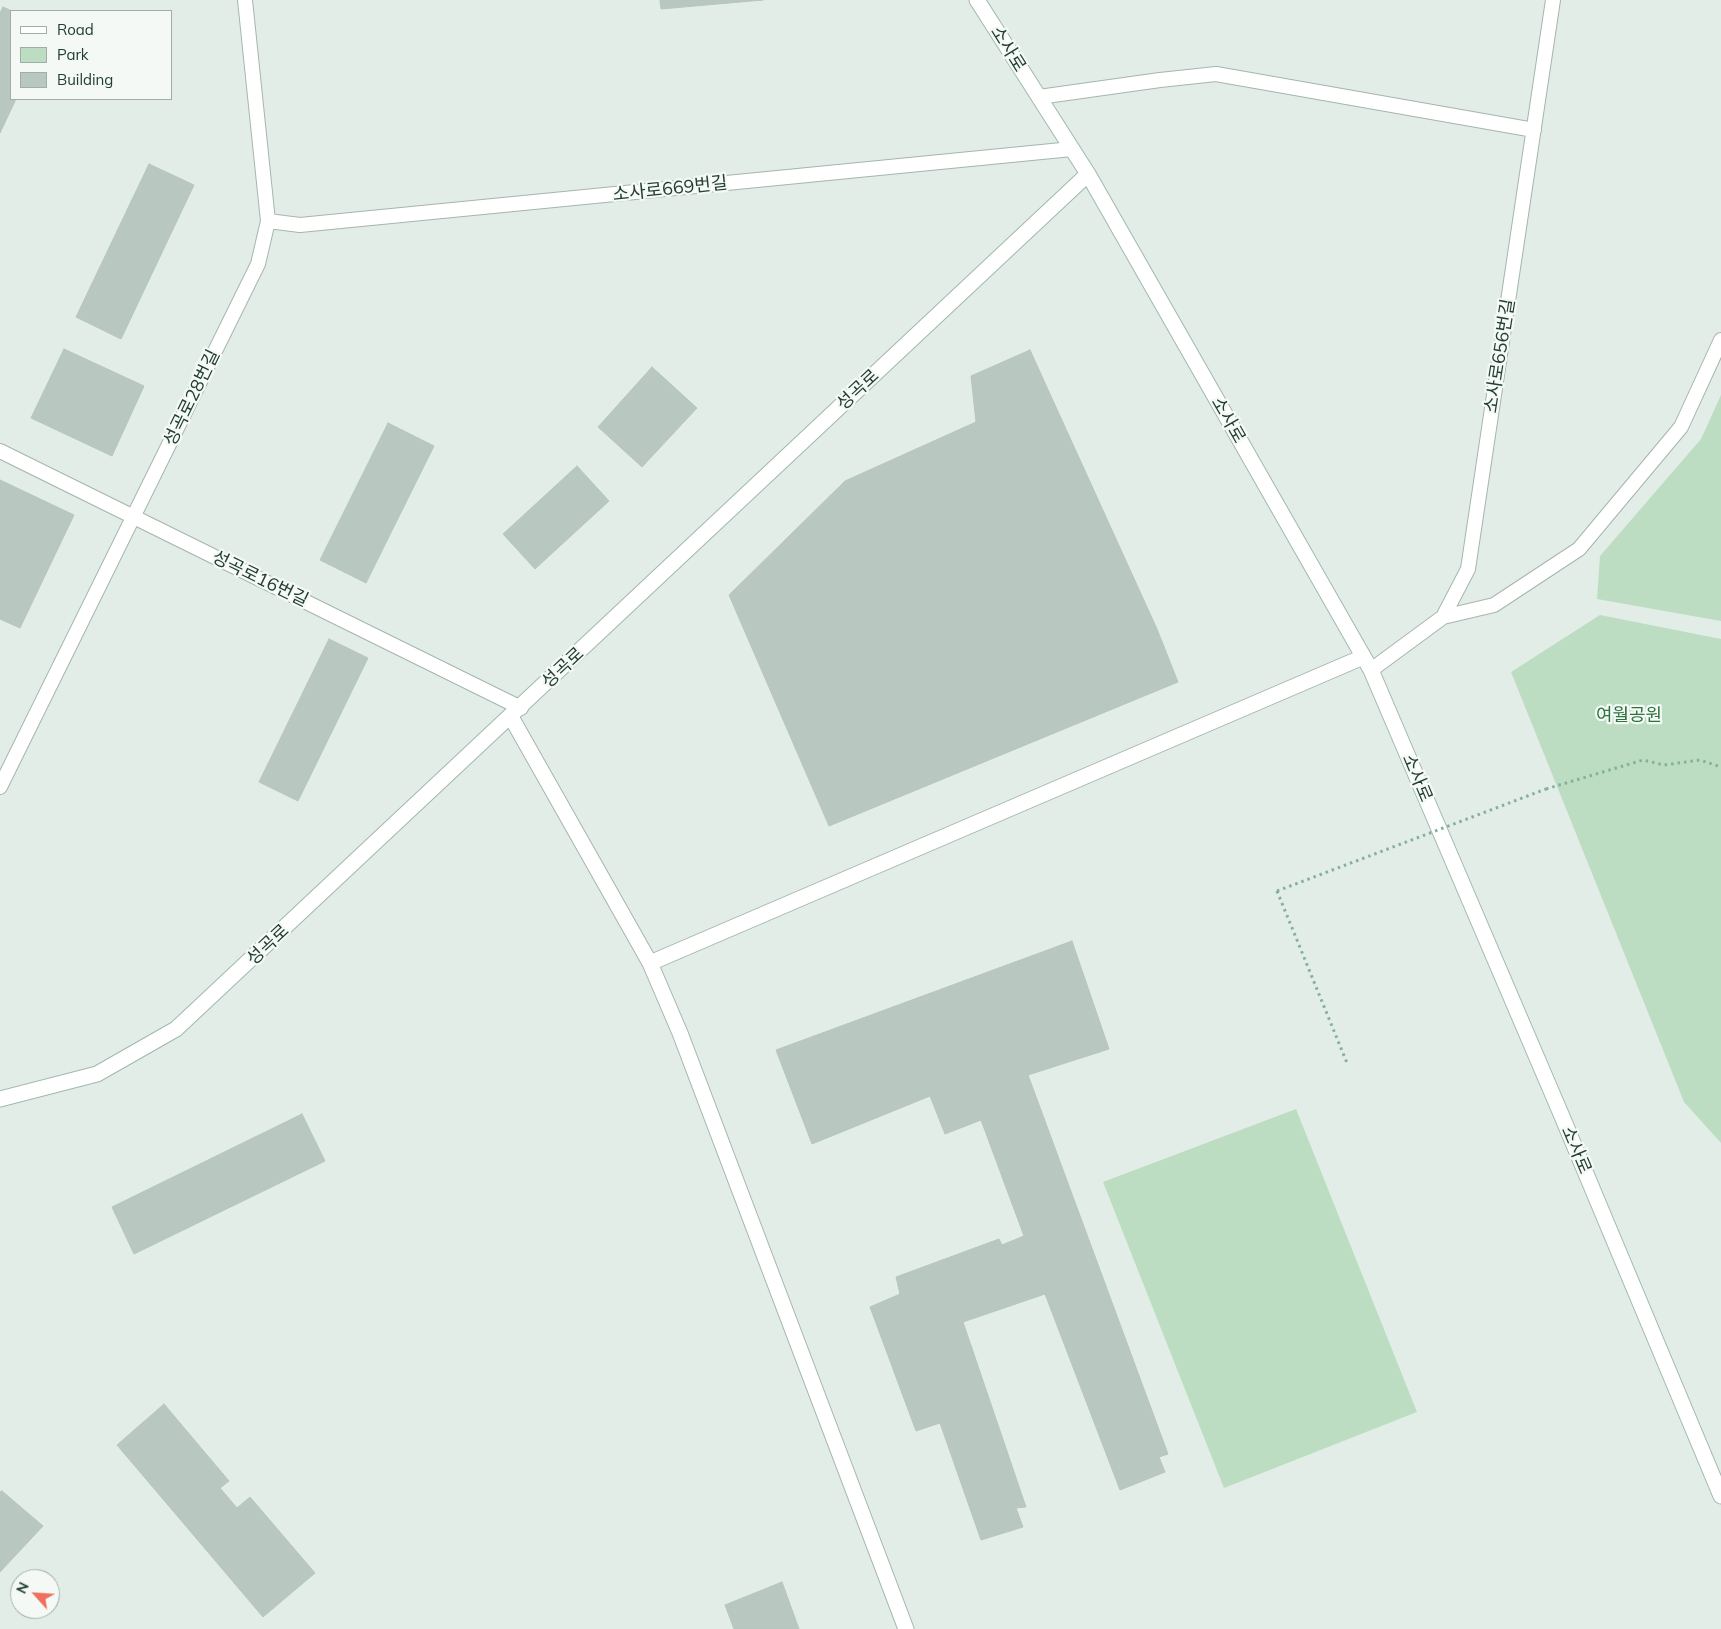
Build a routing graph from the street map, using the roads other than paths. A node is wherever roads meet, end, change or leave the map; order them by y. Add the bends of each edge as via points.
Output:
1 (245, 0) edge
2 (978, 0) edge
3 (1553, 0) edge
4 (1039, 97) junction
5 (1534, 130) junction
6 (1072, 149) junction
7 (1088, 174) junction
8 (268, 221) junction
9 (1721, 340) edge
10 (0, 451) edge
11 (134, 517) junction
12 (1443, 617) junction
13 (1363, 657) junction
14 (1371, 670) junction
15 (516, 712) junction
16 (4, 768) edge
17 (0, 787) edge
18 (650, 963) junction
19 (0, 1099) edge
20 (1721, 1496) edge
21 (906, 1629) edge

1 - 8 lane, 성곡로28번길
2 - 4 street, 소사로
3 - 5 lane, 소사로656번길
4 - 5 lane via 1216,74
4 - 6 street, 소사로
5 - 12 lane, 소사로656번길 via 1468,569
6 - 7 street, 소사로
6 - 8 lane, 소사로669번길 via 300,226
7 - 13 street, 소사로
7 - 15 street, 성곡로
8 - 11 lane, 성곡로28번길 via 258,264
9 - 12 lane via 1681,427 1579,549 1494,605
10 - 11 lane, 성곡로16번길
11 - 15 lane, 성곡로16번길
11 - 16 lane, 성곡로28번길
12 - 14 lane, 소사로656번길
13 - 14 street, 소사로
13 - 18 street
14 - 20 street, 소사로
15 - 18 street
15 - 19 street, 성곡로 via 176,1030 97,1074
16 - 17 lane, 성곡로28번길
18 - 21 street via 680,1033

